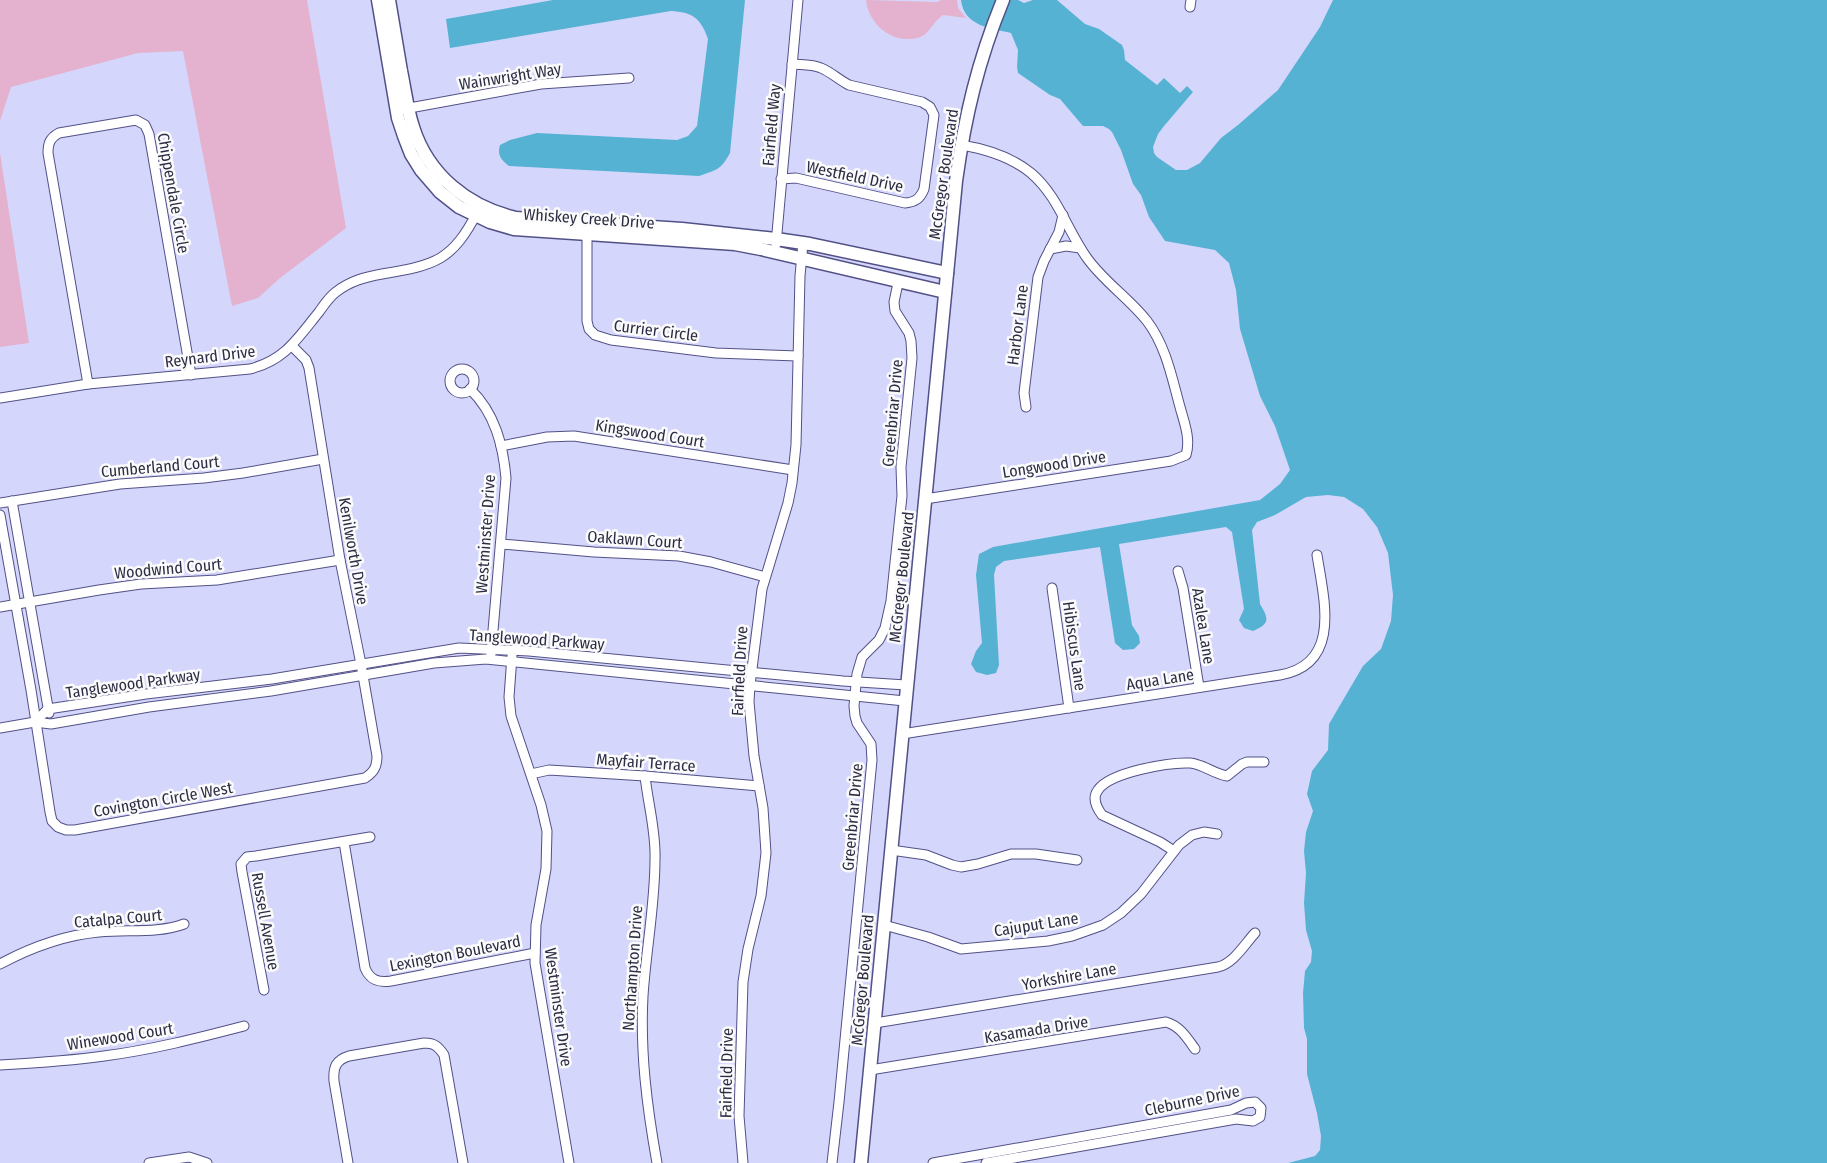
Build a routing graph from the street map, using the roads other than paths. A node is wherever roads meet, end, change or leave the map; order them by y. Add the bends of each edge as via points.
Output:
1 (378, 0) edge
2 (389, 0) edge
3 (798, 0) edge
4 (1003, 0) edge
5 (792, 64) junction
6 (629, 78) dead end
7 (402, 109) junction
8 (961, 145) junction
9 (781, 178) junction
10 (477, 211) junction
11 (1063, 215) junction
12 (587, 229) junction
13 (776, 239) junction
14 (803, 243) junction
15 (1080, 248) junction
16 (1050, 249) junction
17 (775, 252) junction
18 (801, 258) junction
19 (947, 273) junction
20 (898, 282) junction
21 (945, 292) junction
22 (292, 346) junction
23 (798, 356) junction
24 (191, 374) junction
25 (88, 384) junction
26 (470, 389) dead end
27 (0, 398) edge
28 (1026, 407) dead end
29 (501, 446) junction
30 (323, 459) junction
31 (793, 470) junction
32 (925, 500) junction
33 (12, 501) junction
34 (0, 503) edge
35 (0, 515) edge
36 (501, 544) junction
37 (1317, 555) dead end
38 (340, 560) junction
39 (1178, 571) dead end
40 (765, 576) junction
41 (1052, 588) dead end
42 (30, 602) junction
43 (15, 604) junction
44 (0, 607) edge
45 (491, 648) junction
46 (513, 650) junction
47 (491, 660) junction
48 (512, 661) junction
49 (361, 664) junction
50 (752, 672) junction
51 (362, 676) junction
52 (255, 681) junction
53 (856, 682) junction
54 (750, 685) junction
55 (906, 685) junction
56 (1199, 687) junction
57 (257, 693) junction
58 (151, 694) junction
59 (855, 695) junction
60 (905, 701) junction
61 (153, 707) junction
62 (1069, 708) junction
63 (48, 709) junction
64 (35, 722) junction
65 (51, 724) junction
66 (0, 728) edge
67 (902, 734) junction
68 (1264, 762) dead end
69 (376, 766) joint
70 (531, 774) junction
71 (645, 776) junction
72 (759, 786) junction
73 (1217, 834) dead end
74 (370, 837) dead end
75 (344, 842) junction
76 (891, 850) junction
77 (1174, 851) junction
78 (1077, 860) dead end
79 (184, 924) dead end
80 (884, 925) junction
81 (1255, 933) dead end
82 (534, 953) junction
83 (0, 964) edge
84 (264, 990) dead end
85 (875, 1023) junction
86 (244, 1026) dead end
87 (1195, 1050) dead end
88 (0, 1066) edge
89 (870, 1070) junction
90 (1066, 1144) junction
91 (149, 1163) edge
92 (207, 1163) edge
93 (348, 1163) edge
94 (463, 1163) edge
95 (569, 1163) edge
96 (657, 1163) edge
97 (744, 1163) edge
98 (832, 1163) edge
99 (861, 1163) edge
100 (933, 1163) edge
101 (986, 1163) edge

1 - 7 street, Whiskey Creek Drive
2 - 7 street, Whiskey Creek Drive
3 - 5 street, Fairfield Way
4 - 8 street, McGregor Boulevard via 970,96
5 - 9 street, Fairfield Way
5 - 9 street, Westfield Drive via 822,68 840,81 922,102 930,107 934,116 924,189 921,197 913,202 905,203 796,178
6 - 7 street, Wainwright Way via 542,84
7 - 10 street, Whiskey Creek Drive via 433,166
8 - 11 street via 995,153 1023,167 1042,183
8 - 19 street, McGregor Boulevard
9 - 13 street, Fairfield Way
10 - 12 street, Whiskey Creek Drive
10 - 22 street, Reynard Drive via 458,244 436,262 362,278 343,287 326,302
11 - 15 street
11 - 16 street, Harbor Lane
12 - 13 street, Whiskey Creek Drive via 682,229
12 - 17 street, Whiskey Creek Drive via 709,241
12 - 23 street, Currier Circle via 587,320 595,335 611,340 716,353
13 - 14 street, Whiskey Creek Drive
13 - 17 street, Fairfield Way
14 - 18 street, Fairfield Drive
14 - 19 street, Whiskey Creek Drive
15 - 16 street
15 - 32 street, Longwood Drive via 1158,338 1186,430 1189,446 1186,455 1171,461
16 - 28 street, Harbor Lane via 1038,277 1024,387
17 - 18 street, Whiskey Creek Drive
18 - 20 street, Whiskey Creek Drive
18 - 23 street, Fairfield Drive
19 - 21 street, McGregor Boulevard
20 - 21 street, Whiskey Creek Drive
20 - 53 street, Greenbriar Drive via 894,302 909,333 912,358 900,467 902,496 898,538 885,628 880,640 862,657
21 - 32 street, McGregor Boulevard
22 - 24 street, Reynard Drive via 278,358 250,369
22 - 30 street, Kenilworth Drive via 306,360 309,368
23 - 31 street, Fairfield Drive
24 - 25 street, Reynard Drive
24 - 25 street, Chippendale Circle via 149,134 145,125 136,120 59,132 48,145
25 - 27 street, Reynard Drive
26 - 29 street, Westminster Drive via 488,410
29 - 31 street, Kingswood Court via 547,437 583,437
29 - 36 street, Westminster Drive via 506,478
30 - 33 street, Cumberland Court via 243,473 120,484
30 - 38 street, Kenilworth Drive
31 - 40 street, Fairfield Drive via 788,503
32 - 55 street, McGregor Boulevard
33 - 34 street, Cumberland Court
33 - 42 street, Tanglewood Parkway
35 - 43 street
36 - 40 street, Oaklawn Court via 679,556
36 - 45 street, Westminster Drive
37 - 56 street, Aqua Lane via 1326,620 1323,637 1311,659 1288,674
38 - 42 street, Woodwind Court via 217,580 141,584
38 - 49 street, Kenilworth Drive
39 - 56 street, Azalea Lane
40 - 50 street, Fairfield Drive
41 - 62 street, Hibiscus Lane
42 - 43 street, Woodwind Court
42 - 63 street, Tanglewood Parkway
43 - 44 street, Woodwind Court
43 - 64 street
45 - 46 street, Tanglewood Parkway
45 - 47 street, Westminster Drive
45 - 49 street, Tanglewood Parkway via 459,648
46 - 48 street, Westminster Drive
46 - 50 street, Tanglewood Parkway
47 - 48 street, Tanglewood Parkway
47 - 51 street, Tanglewood Parkway via 434,663
48 - 54 street, Tanglewood Parkway
48 - 70 street, Westminster Drive via 511,716
49 - 51 street, Kenilworth Drive
49 - 52 street, Tanglewood Parkway
50 - 53 street, Tanglewood Parkway
50 - 54 street, Fairfield Drive
51 - 57 street, Tanglewood Parkway
51 - 69 street, Kenilworth Drive via 377,756
52 - 57 street
52 - 58 street, Tanglewood Parkway
53 - 55 street, Tanglewood Parkway
53 - 59 street, Greenbriar Drive
54 - 59 street, Tanglewood Parkway
54 - 72 street, Fairfield Drive
55 - 60 street, McGregor Boulevard
56 - 62 street, Aqua Lane
57 - 61 street, Tanglewood Parkway
58 - 61 street
58 - 63 street, Tanglewood Parkway
59 - 60 street, Tanglewood Parkway
59 - 98 street, Greenbriar Drive via 854,716 871,744 872,760
60 - 67 street, McGregor Boulevard
61 - 65 street, Tanglewood Parkway
62 - 67 street, Aqua Lane
63 - 64 street, Tanglewood Parkway
63 - 65 street, Tanglewood Parkway
64 - 65 street, Tanglewood Parkway
64 - 66 street
64 - 69 street, Covington Circle West via 52,821 66,830 346,782 365,778 373,773
67 - 76 street, McGregor Boulevard
68 - 77 street via 1247,762 1227,776 1192,763 1135,770 1098,790 1095,799 1102,815
70 - 71 street, Mayfair Terrace via 549,770
70 - 82 street, Westminster Drive via 546,823 548,849
71 - 72 street, Mayfair Terrace
71 - 96 street, Northampton Drive via 656,860 643,995 642,1045 645,1091
72 - 97 street, Fairfield Drive via 766,853 761,896 743,982 739,1116
73 - 77 street, Cajuput Lane via 1204,832 1192,835
74 - 75 street
75 - 82 street, Lexington Boulevard via 364,959 368,975 375,981 391,982
75 - 84 street, Russell Avenue via 275,852 248,858 241,864
76 - 78 street via 926,855 961,867 1011,854
76 - 80 street, McGregor Boulevard
77 - 80 street, Cajuput Lane via 1141,894 1121,913 1103,925 1072,936 961,949
79 - 83 street, Catalpa Court via 161,931 126,930 80,935 36,948
80 - 85 street, McGregor Boulevard
81 - 85 street, Yorkshire Lane via 1226,965 1218,967
82 - 95 street, Westminster Drive
85 - 89 street, McGregor Boulevard
86 - 88 street, Winewood Court via 173,1044 104,1056
87 - 89 street, Kasamada Drive via 1174,1024 1166,1022
89 - 99 street, McGregor Boulevard
90 - 90 street, Cleburne Drive via 1236,1119 1253,1121 1260,1117 1261,1108 1254,1102 1246,1103 1231,1110
90 - 100 street, Cleburne Drive
90 - 101 street, Cleburne Drive
91 - 92 street via 189,1158
93 - 94 street via 334,1081 336,1064 349,1056 432,1043 444,1055

